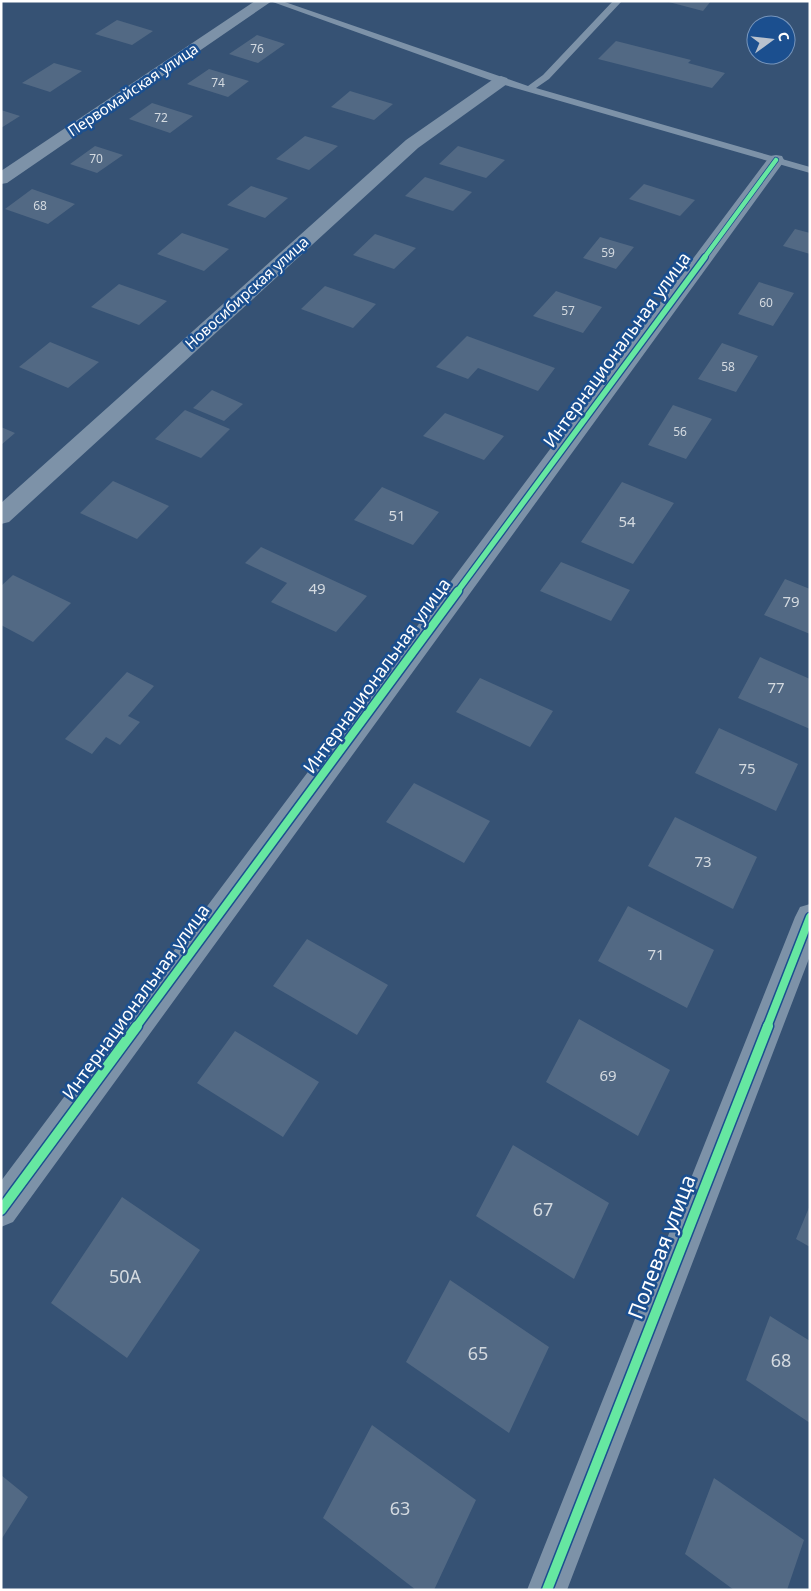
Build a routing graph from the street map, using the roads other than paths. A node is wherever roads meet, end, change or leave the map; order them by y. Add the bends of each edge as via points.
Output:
1 (264, 1) edge
2 (274, 1) edge
3 (618, 1) edge
4 (501, 82) junction
5 (529, 89) junction
6 (776, 160) junction
7 (810, 170) edge
8 (1, 179) edge
9 (1, 516) edge
10 (810, 917) edge
11 (1, 1210) edge
12 (547, 1590) edge

1 - 8 street, Первомайская улица
2 - 4 lane
3 - 5 lane via 546,77
4 - 5 lane
4 - 9 street, Новосибирская улица via 412,144
5 - 6 lane
6 - 7 lane
6 - 11 street, Интернациональная улица
10 - 12 street, Полевая улица

